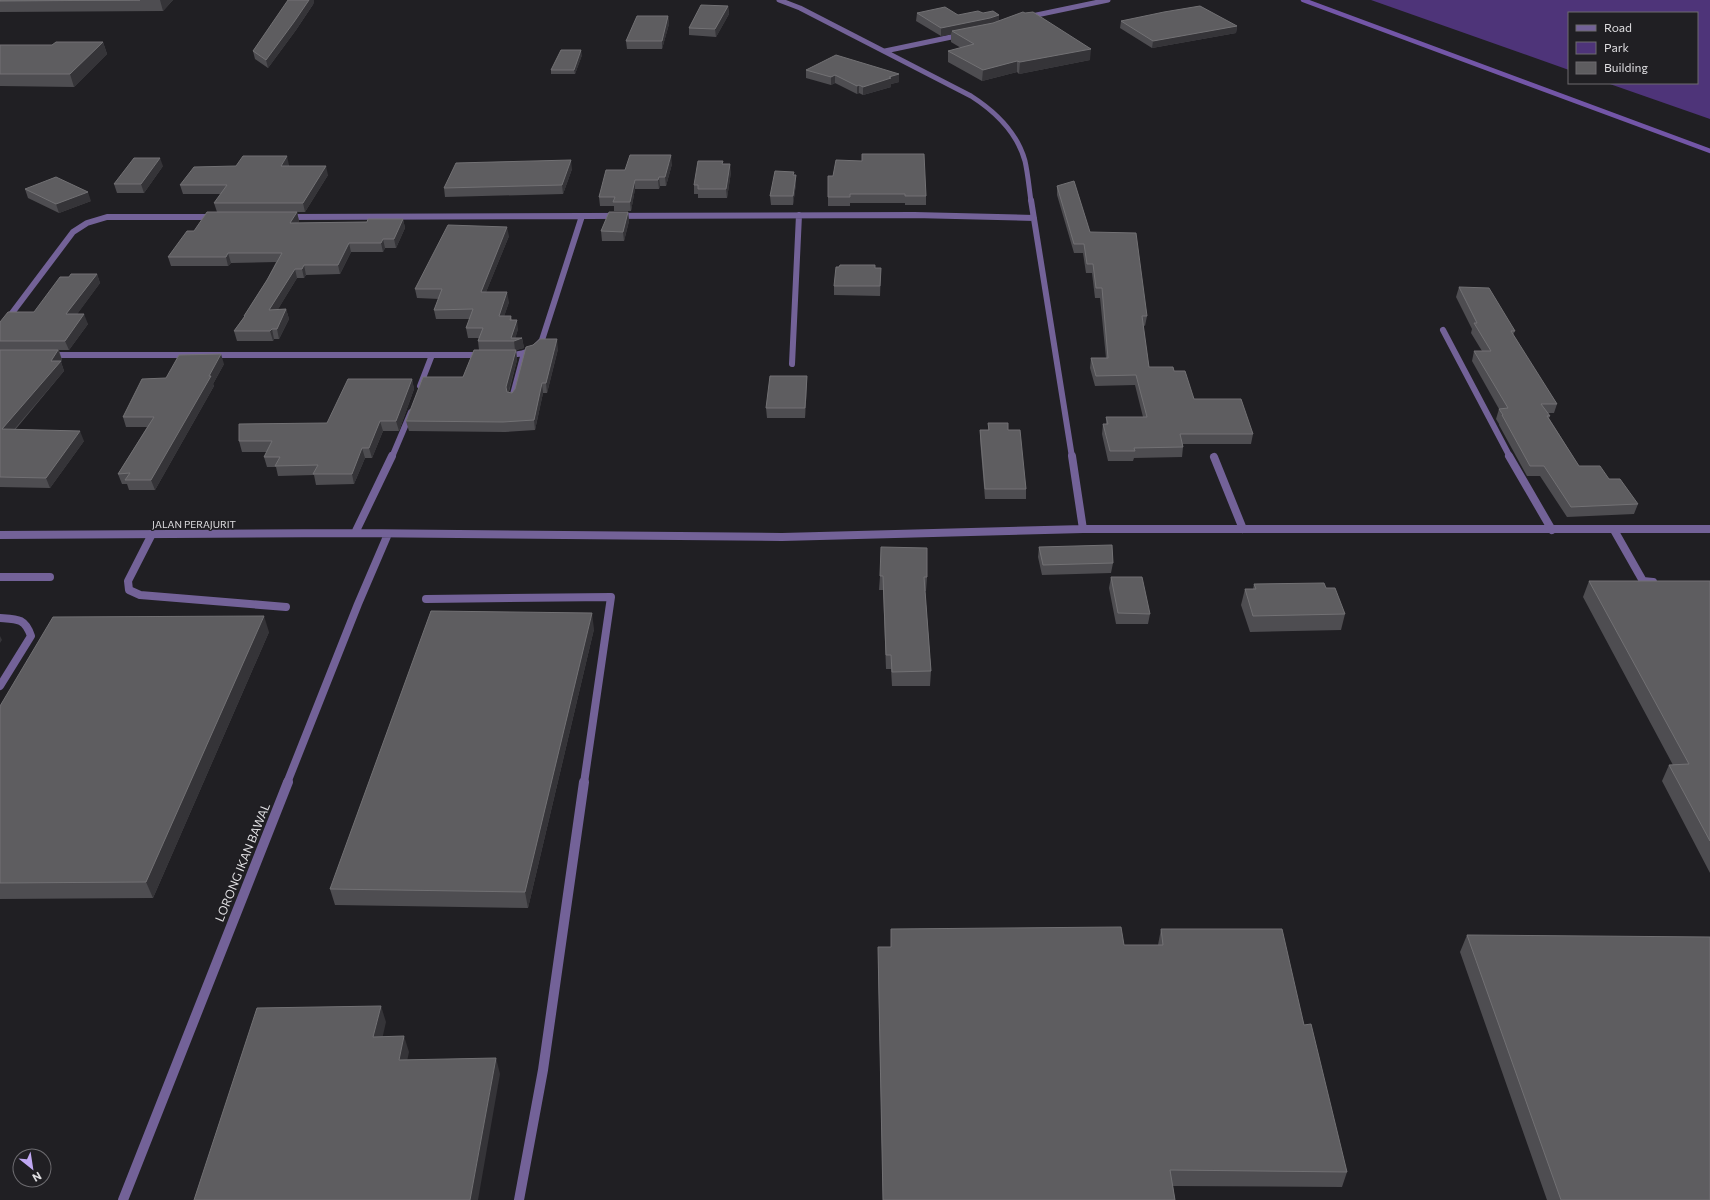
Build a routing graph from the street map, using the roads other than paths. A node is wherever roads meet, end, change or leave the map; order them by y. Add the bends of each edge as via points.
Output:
1 (779, 0) edge
2 (1108, 0) edge
3 (1022, 18) edge
4 (968, 33) edge
5 (885, 51) junction
6 (799, 215) junction
7 (582, 216) junction
8 (225, 217) edge
9 (280, 217) edge
10 (1034, 218) junction
11 (0, 329) edge
12 (1443, 330) dead end
13 (524, 353) junction
14 (46, 355) edge
15 (432, 355) junction
16 (491, 355) edge
17 (499, 355) edge
18 (792, 364) dead end
19 (512, 398) edge
20 (1214, 457) dead end
21 (1083, 529) junction
22 (1243, 529) junction
23 (1710, 529) edge
24 (1552, 530) junction
25 (1614, 530) junction
26 (355, 533) junction
27 (152, 534) junction
28 (388, 534) junction
29 (0, 535) edge
30 (0, 577) edge
31 (50, 577) dead end
32 (1665, 583) edge
33 (426, 599) dead end
34 (286, 607) dead end
35 (0, 618) edge
36 (0, 686) edge
37 (122, 1200) edge
38 (519, 1200) edge

1 - 5 street
2 - 3 street
4 - 5 street
5 - 10 street via 971,96 997,115 1017,140 1025,161
6 - 7 street
6 - 10 street
6 - 18 street
7 - 9 street
7 - 13 street via 542,340 533,350
8 - 11 street via 107,217 87,223 73,232
10 - 21 street
12 - 24 street
13 - 17 street
13 - 19 street
14 - 15 street
15 - 16 street
15 - 26 street via 401,438
20 - 22 street
21 - 22 street, JALAN PERAJURIT
21 - 28 street, JALAN PERAJURIT via 782,537
22 - 24 street, JALAN PERAJURIT
23 - 25 street, JALAN PERAJURIT
24 - 25 street, JALAN PERAJURIT
25 - 32 street via 1643,581
26 - 27 street, JALAN PERAJURIT
26 - 28 street, JALAN PERAJURIT
27 - 29 street, JALAN PERAJURIT
27 - 34 street via 128,581 129,590 140,595
28 - 37 street, LORONG IKAN BAWAL
30 - 31 street
33 - 38 street via 611,597 543,1070
35 - 36 street via 19,619 28,626 31,636

